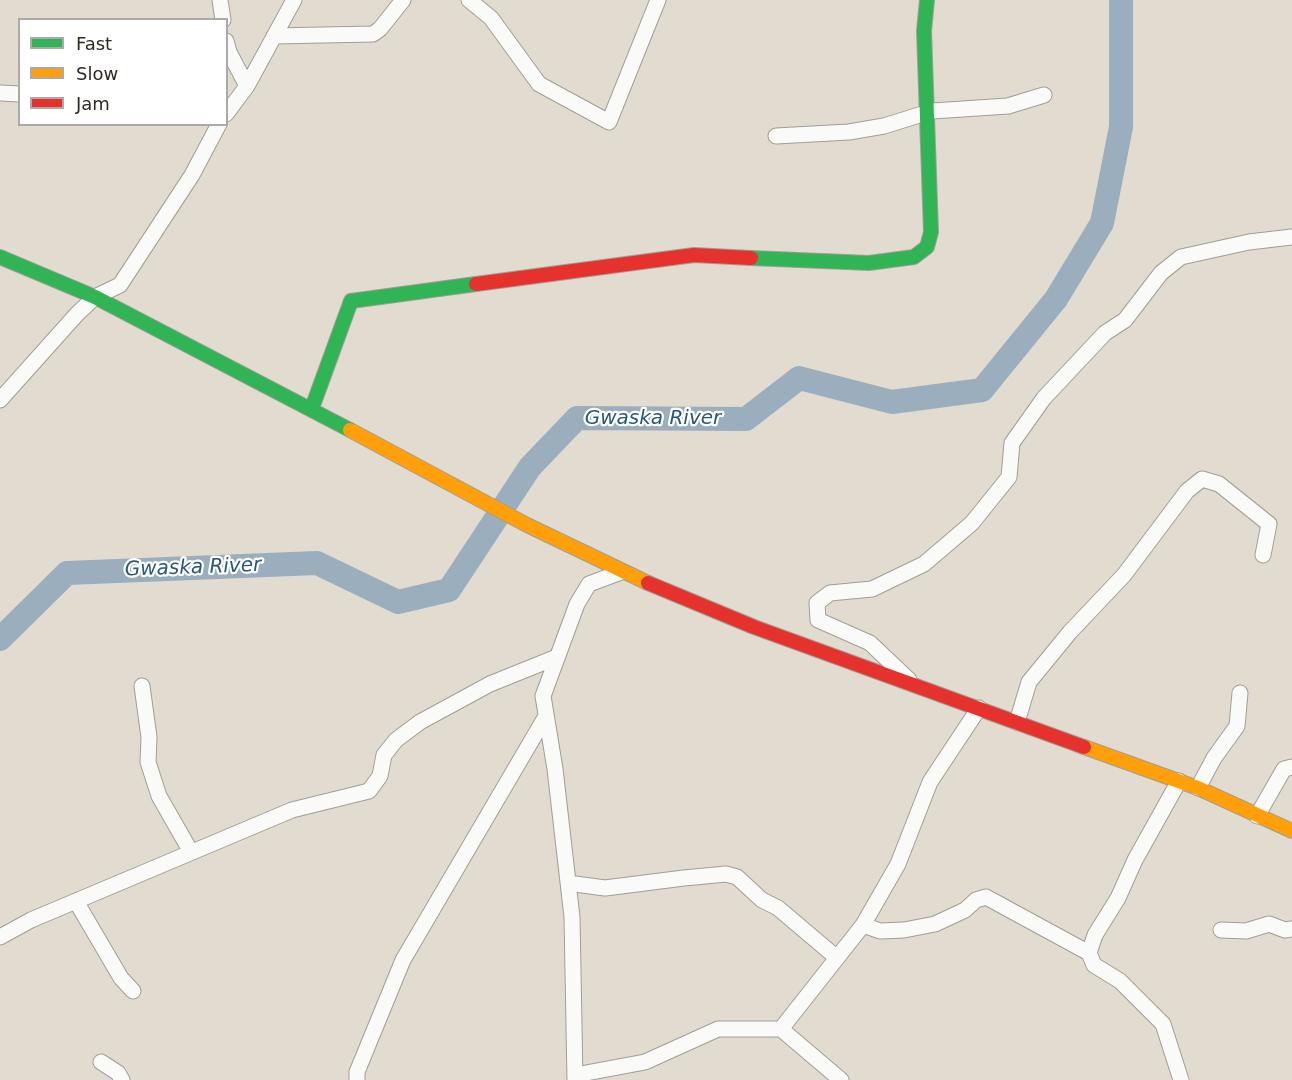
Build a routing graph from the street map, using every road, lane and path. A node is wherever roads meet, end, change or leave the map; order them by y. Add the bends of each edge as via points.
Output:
1 (220, 0) edge
2 (294, 0) edge
3 (403, 0) edge
4 (469, 0) edge
5 (658, 0) edge
6 (927, 0) edge
7 (223, 18) edge
8 (274, 36) junction
9 (228, 48) edge
10 (247, 86) junction
11 (0, 93) edge
12 (18, 93) edge
13 (1044, 95) dead end
14 (228, 111) edge
15 (927, 113) junction
16 (218, 126) edge
17 (776, 136) dead end
18 (1292, 237) edge
19 (0, 257) edge
20 (95, 297) junction
21 (0, 400) edge
22 (312, 408) junction
23 (1263, 555) dead end
24 (621, 572) junction
25 (557, 657) junction
26 (913, 684) junction
27 (142, 686) dead end
28 (1240, 693) dead end
29 (979, 708) junction
30 (546, 716) junction
31 (1017, 722) junction
32 (1292, 766) edge
33 (1179, 782) junction
34 (1197, 788) junction
35 (1257, 816) junction
36 (1292, 831) edge
37 (191, 852) junction
38 (568, 883) junction
39 (77, 903) junction
40 (863, 926) junction
41 (1292, 929) edge
42 (1221, 930) dead end
43 (0, 937) edge
44 (1089, 953) junction
45 (837, 958) junction
46 (134, 991) dead end
47 (782, 1029) junction
48 (101, 1062) dead end
49 (575, 1078) edge
50 (122, 1080) edge
51 (357, 1080) edge
52 (841, 1080) edge
53 (1181, 1080) edge

1 - 7 street
2 - 8 street
3 - 8 street via 373,34
4 - 5 street via 491,18 539,84 609,123
6 - 15 main road
8 - 10 street
9 - 10 street
10 - 14 street
11 - 12 street
13 - 15 street via 1008,106
15 - 17 street via 849,132
15 - 22 main road via 931,232 927,247 914,257 869,263 694,255 351,301
16 - 20 street via 192,175 120,285
18 - 26 street via 1182,257 1161,273 1125,320 1105,333 1044,398 1012,442 1009,477 972,523 924,564 872,589 830,593 818,603 818,620 870,643
19 - 20 main road
20 - 21 street
20 - 22 main road
22 - 24 main road
23 - 31 street via 1269,524 1220,484 1202,479 1186,491 1124,575 1029,682
24 - 25 street via 589,584
24 - 26 main road via 754,627
25 - 30 street via 543,696
25 - 37 street via 490,684 420,722 384,755 380,776 369,791 292,810
26 - 29 main road
27 - 37 street via 148,762 159,796
28 - 34 street via 1237,726
29 - 31 main road
29 - 40 street via 930,782 898,864
30 - 38 street
30 - 51 street via 403,960
31 - 33 main road
32 - 35 street via 1284,769
33 - 34 main road
33 - 44 street via 1095,934
34 - 35 main road
35 - 36 main road
37 - 39 street
38 - 45 street via 605,888 726,874 737,877
38 - 49 street
39 - 43 street via 31,920
39 - 46 street via 121,978
40 - 44 street via 880,931 935,924 986,897
40 - 45 street
41 - 42 street via 1269,924 1246,931
44 - 53 street via 1094,965 1120,981 1164,1024
45 - 47 street
47 - 49 street via 718,1029 645,1062
47 - 52 street
48 - 50 street

